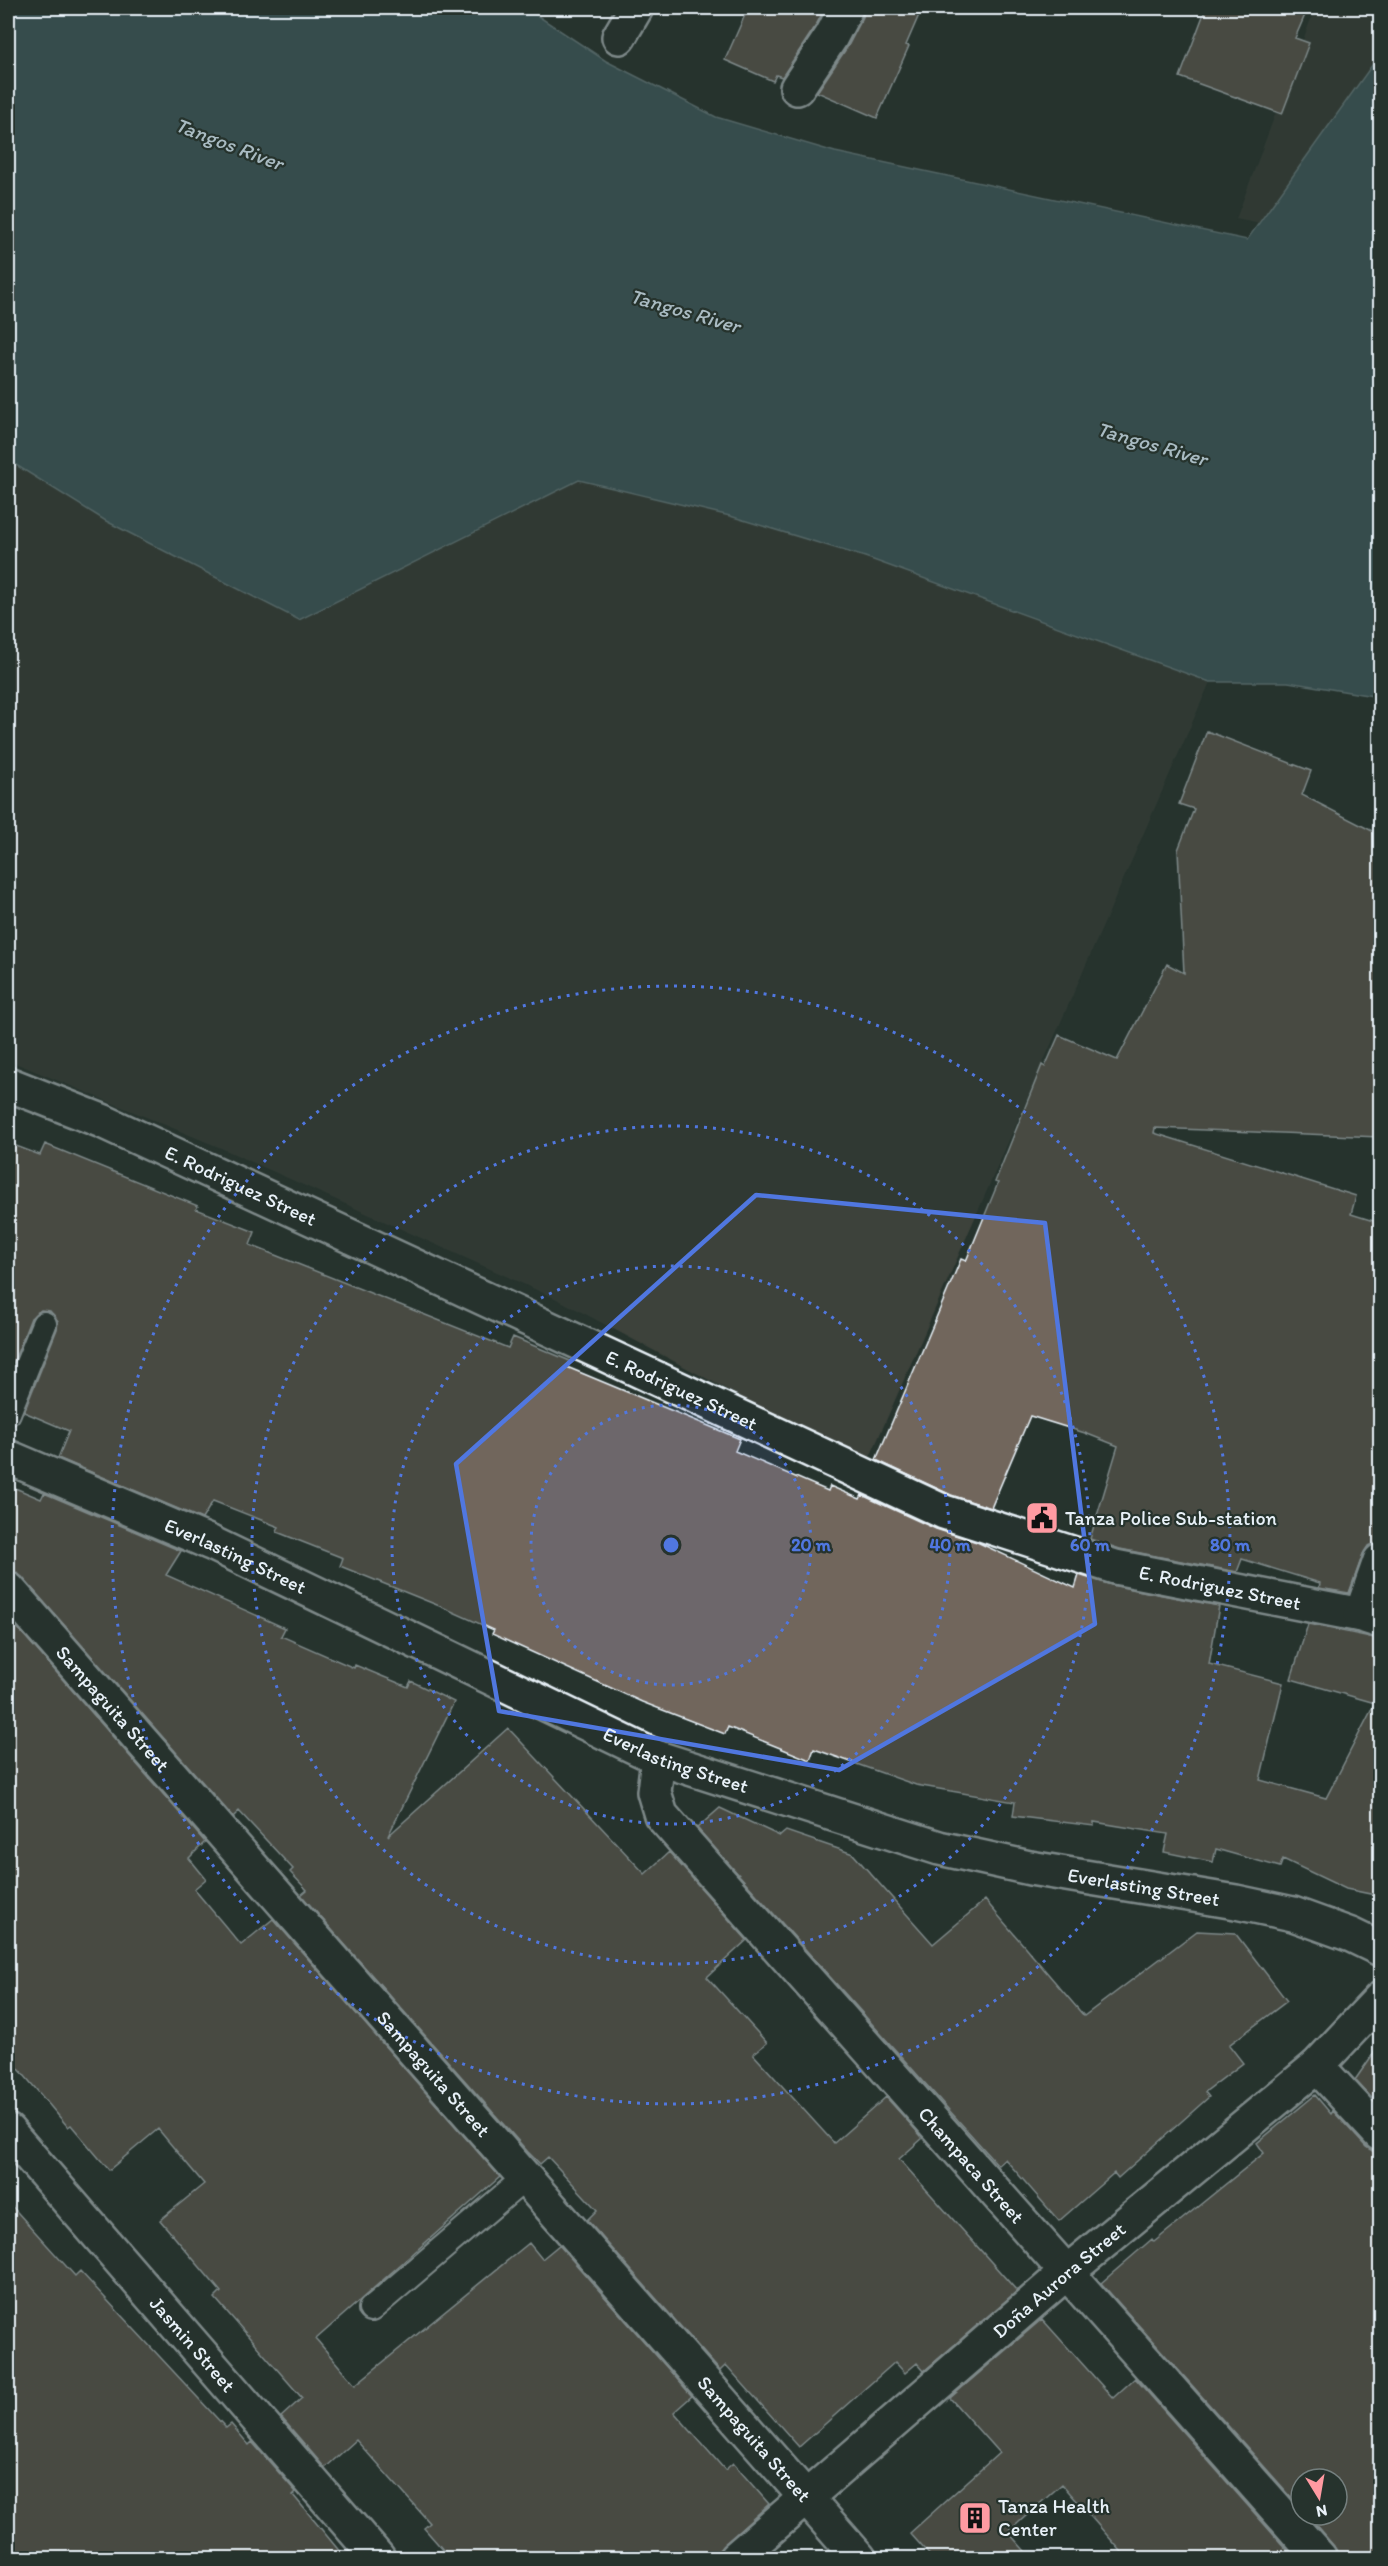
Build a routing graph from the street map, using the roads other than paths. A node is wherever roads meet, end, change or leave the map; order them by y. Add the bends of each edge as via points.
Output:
1 (636, 8) edge
2 (846, 8) edge
3 (619, 37) dead end
4 (796, 88) dead end
5 (8, 1084) edge
6 (44, 1324) dead end
7 (8, 1413) edge
8 (8, 1457) edge
9 (1380, 1561) edge
10 (8, 1589) edge
11 (1371, 1618) edge
12 (658, 1758) junction
13 (1380, 1949) edge
14 (1380, 1999) edge
15 (1317, 2066) junction
16 (8, 2131) edge
17 (1380, 2134) edge
18 (525, 2178) junction
19 (1066, 2272) junction
20 (371, 2308) dead end
21 (806, 2499) junction
22 (378, 2559) edge
23 (736, 2559) edge
24 (859, 2559) edge
25 (1320, 2559) edge

1 - 3 street
2 - 4 street
5 - 11 street, E. Rodriguez Street via 102,1121 944,1512 1114,1567
6 - 7 lane
8 - 12 street, Everlasting Street via 211,1543
9 - 11 street
10 - 18 street, Sampaguita Street
12 - 13 street, Everlasting Street via 939,1848 1293,1914
12 - 19 street, Champaca Street via 654,1791 661,1815
14 - 15 street, Doña Aurora Street
15 - 17 street
15 - 19 street, Doña Aurora Street
16 - 22 street, Jasmin Street
18 - 20 lane
18 - 21 street, Sampaguita Street
19 - 21 street, Doña Aurora Street
19 - 25 street, Champaca Street
21 - 23 street, Doña Aurora Street
21 - 24 street, Sampaguita Street

